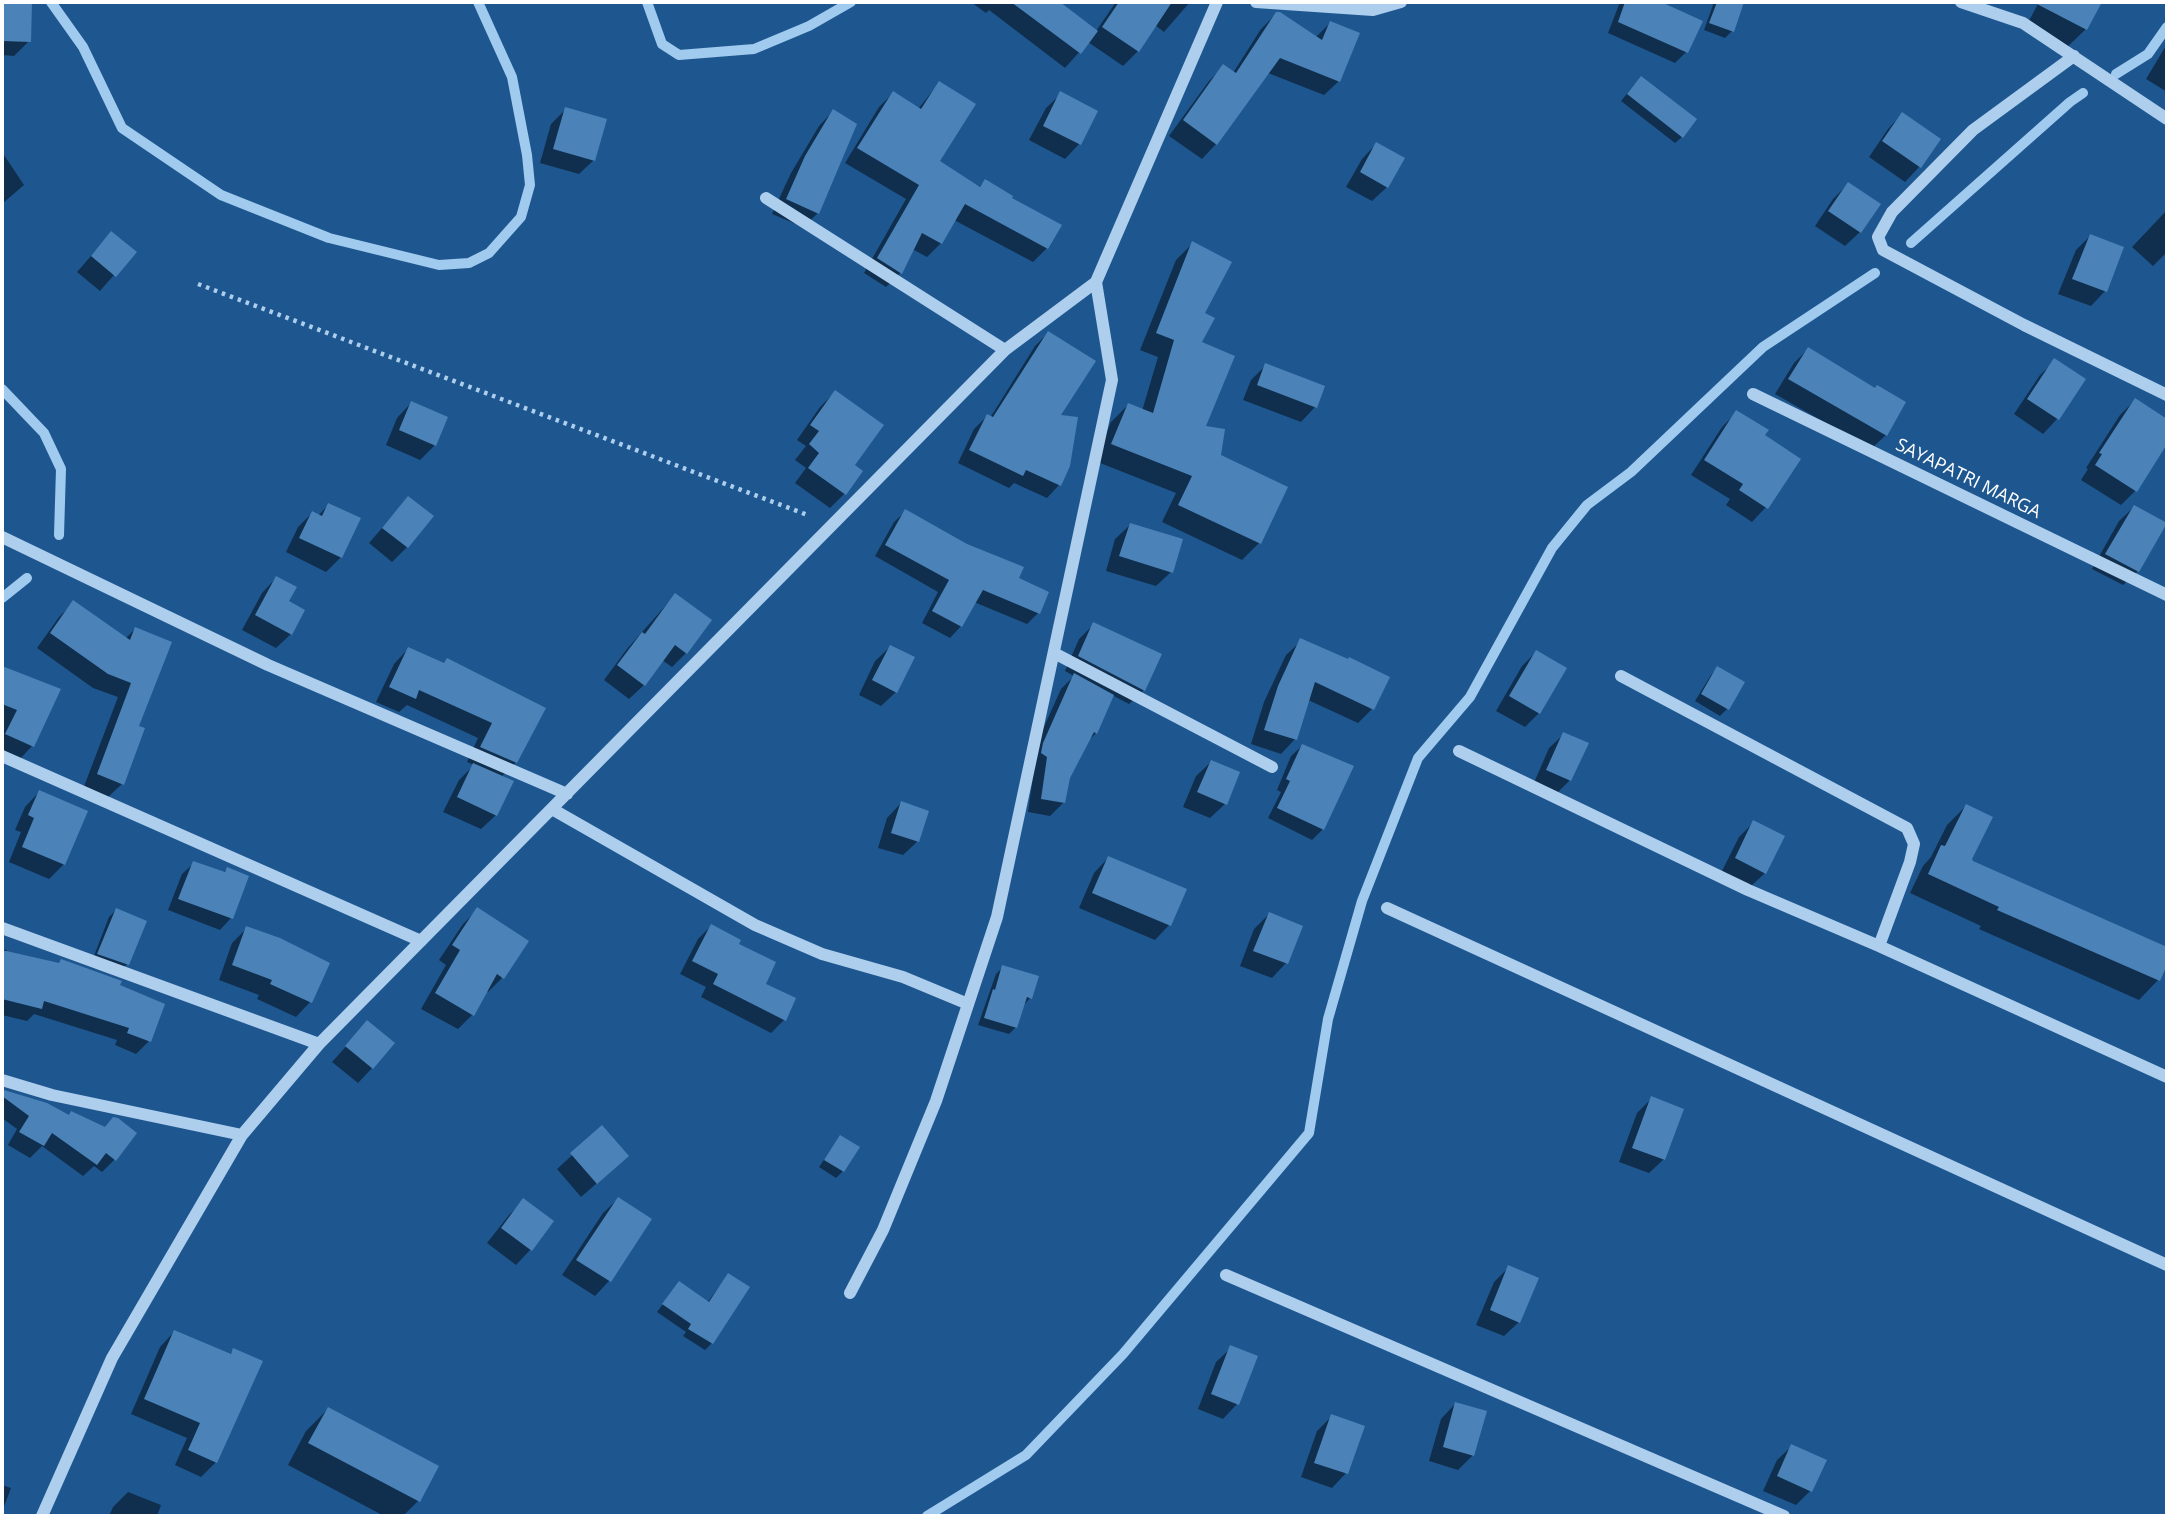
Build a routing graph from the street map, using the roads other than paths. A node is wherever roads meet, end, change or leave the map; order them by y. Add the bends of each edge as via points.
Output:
1 (1217, 2) edge
2 (1256, 2) edge
3 (1401, 2) edge
4 (1961, 2) edge
5 (2074, 56) junction
6 (2167, 118) edge
7 (766, 198) dead end
8 (1096, 282) junction
9 (1005, 350) junction
10 (1753, 394) dead end
11 (2167, 395) edge
12 (2, 537) edge
13 (2167, 595) edge
14 (1054, 653) junction
15 (1620, 676) dead end
16 (1459, 751) dead end
17 (2, 756) edge
18 (1272, 767) dead end
19 (567, 794) junction
20 (552, 809) junction
21 (1387, 908) dead end
22 (2, 929) edge
23 (421, 940) junction
24 (1879, 946) junction
25 (968, 1004) junction
26 (318, 1044) junction
27 (2167, 1077) edge
28 (2, 1080) edge
29 (242, 1135) junction
30 (2167, 1265) edge
31 (1226, 1275) dead end
32 (850, 1293) dead end
33 (42, 1516) edge
34 (1784, 1516) edge

1 - 8 street
2 - 3 street via 1373,10
4 - 5 street via 2023,23
5 - 6 street
5 - 11 street via 1973,130 1892,212 1878,237 1883,250
7 - 9 street
8 - 9 street
8 - 14 street via 1112,380
9 - 19 street
10 - 13 street, SAYAPATRI MARGA
12 - 19 street via 268,666
14 - 18 street
14 - 25 street via 997,917
15 - 24 street via 1907,828 1914,844 1910,862
16 - 24 street via 1748,890
17 - 23 street
19 - 20 street
20 - 23 street
20 - 25 street via 755,925 822,954 903,977
21 - 30 street
22 - 26 street
23 - 26 street
24 - 27 street
25 - 32 street via 915,1153
26 - 29 street
28 - 29 street
29 - 33 street via 112,1358
31 - 34 street

